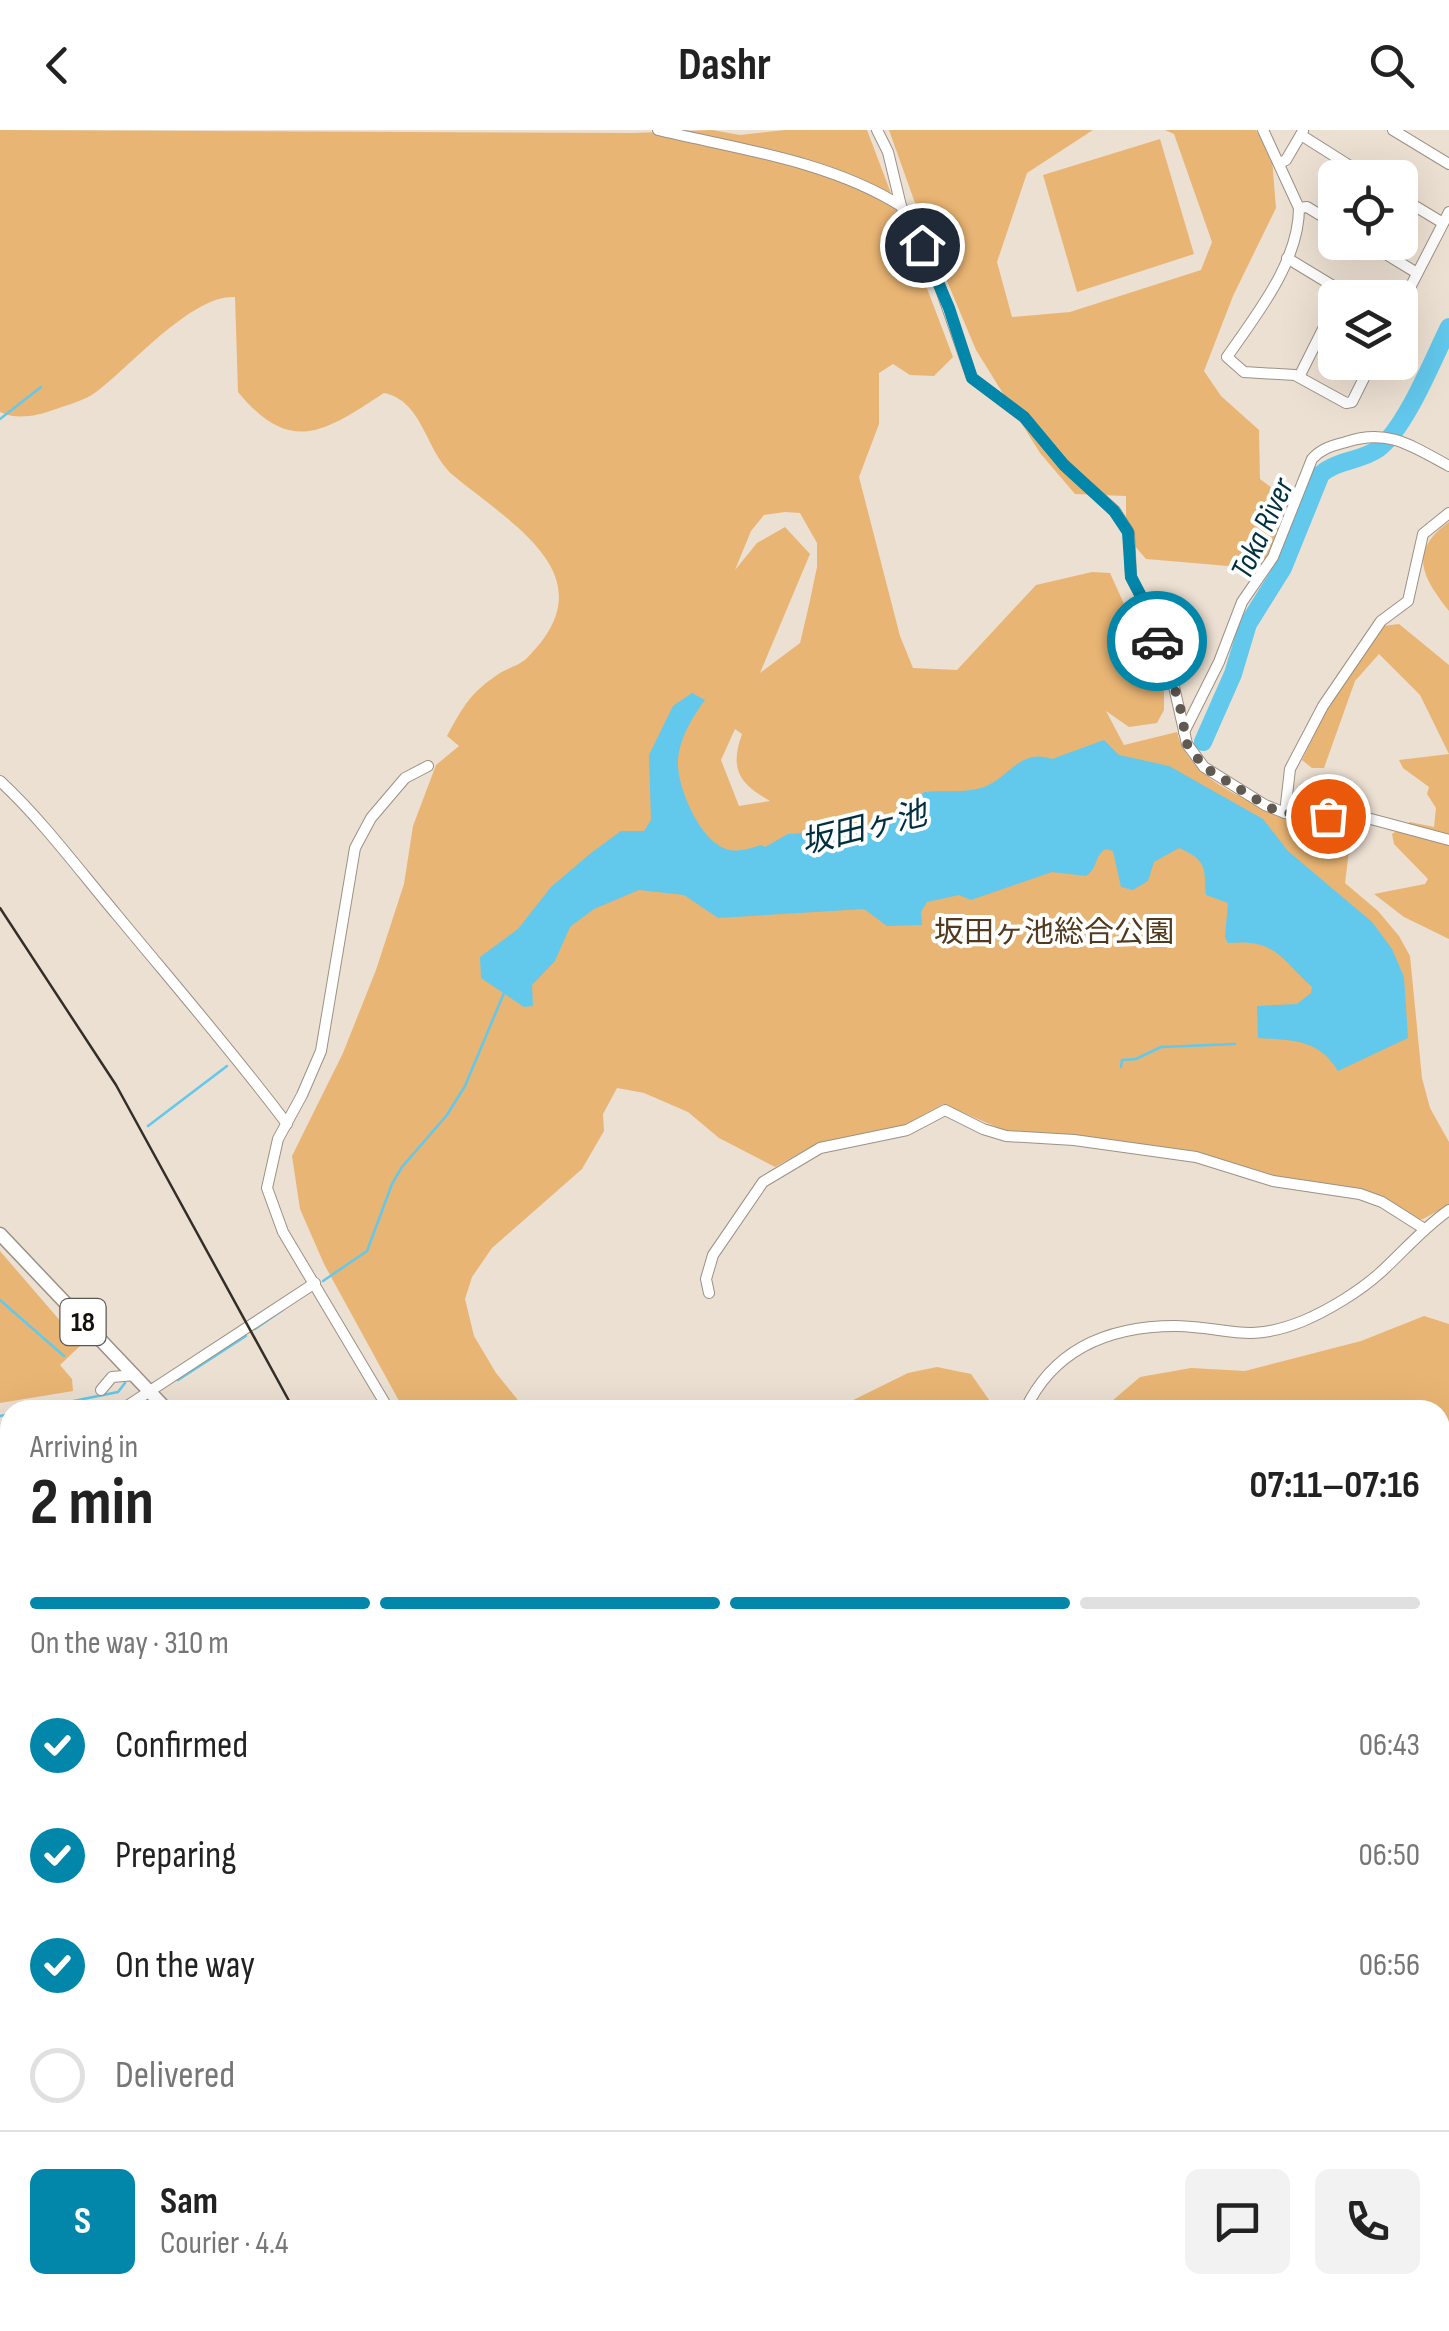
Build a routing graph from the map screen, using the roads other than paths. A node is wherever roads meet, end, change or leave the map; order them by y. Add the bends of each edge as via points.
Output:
1 (658, 130) edge
2 (877, 130) edge
3 (1263, 130) edge
4 (1393, 130) edge
5 (1302, 132) edge
6 (1343, 160) edge
7 (1280, 163) junction
8 (1449, 164) edge
9 (1418, 205) edge
10 (902, 206) junction
11 (1299, 208) junction
12 (1318, 214) edge
13 (1446, 218) edge
14 (1287, 258) junction
15 (1396, 260) edge
16 (1417, 273) junction
17 (1321, 280) edge
18 (1414, 280) edge
19 (1318, 339) edge
20 (1299, 377) junction
21 (1363, 380) edge
22 (1449, 466) edge
23 (1449, 513) edge
24 (1184, 732) junction
25 (428, 766) dead end
26 (0, 782) edge
27 (1286, 813) junction
28 (1449, 840) edge
29 (287, 1124) junction
30 (1449, 1210) edge
31 (1423, 1228) junction
32 (0, 1234) edge
33 (315, 1284) junction
34 (709, 1292) dead end
35 (134, 1375) junction
36 (102, 1390) dead end
37 (151, 1392) junction
38 (138, 1400) edge
39 (158, 1400) edge
40 (383, 1400) edge
41 (1029, 1400) edge

1 - 10 street via 824,171
2 - 10 street
3 - 7 street
4 - 8 street
5 - 6 street
5 - 7 street
7 - 11 street
9 - 13 street
10 - 24 street via 972,378 1024,417 1128,532 1131,577 1172,678
11 - 12 street
11 - 14 street
13 - 16 street
14 - 17 street
14 - 20 street via 1226,357 1244,372
15 - 16 street
16 - 18 street
19 - 20 street
20 - 21 street via 1346,403
22 - 24 street via 1378,434 1320,450
23 - 27 street via 1423,534 1408,601 1382,620 1323,706 1290,769
24 - 27 street via 1204,767
25 - 29 street via 405,778 370,818 355,848 321,1051
26 - 29 street
27 - 28 street via 1356,815
29 - 33 street via 267,1188 283,1232
30 - 31 street
31 - 34 street via 1360,1194 1273,1181 1196,1157 1006,1136 945,1110 907,1130 820,1148 762,1182 710,1260
31 - 41 street via 1362,1286 1306,1320 1264,1334 1176,1326 1090,1340 1066,1354
32 - 35 main road, 18
33 - 37 street
33 - 40 street
35 - 36 street via 112,1377
35 - 37 main road, 18
37 - 38 street
37 - 39 main road, 18

